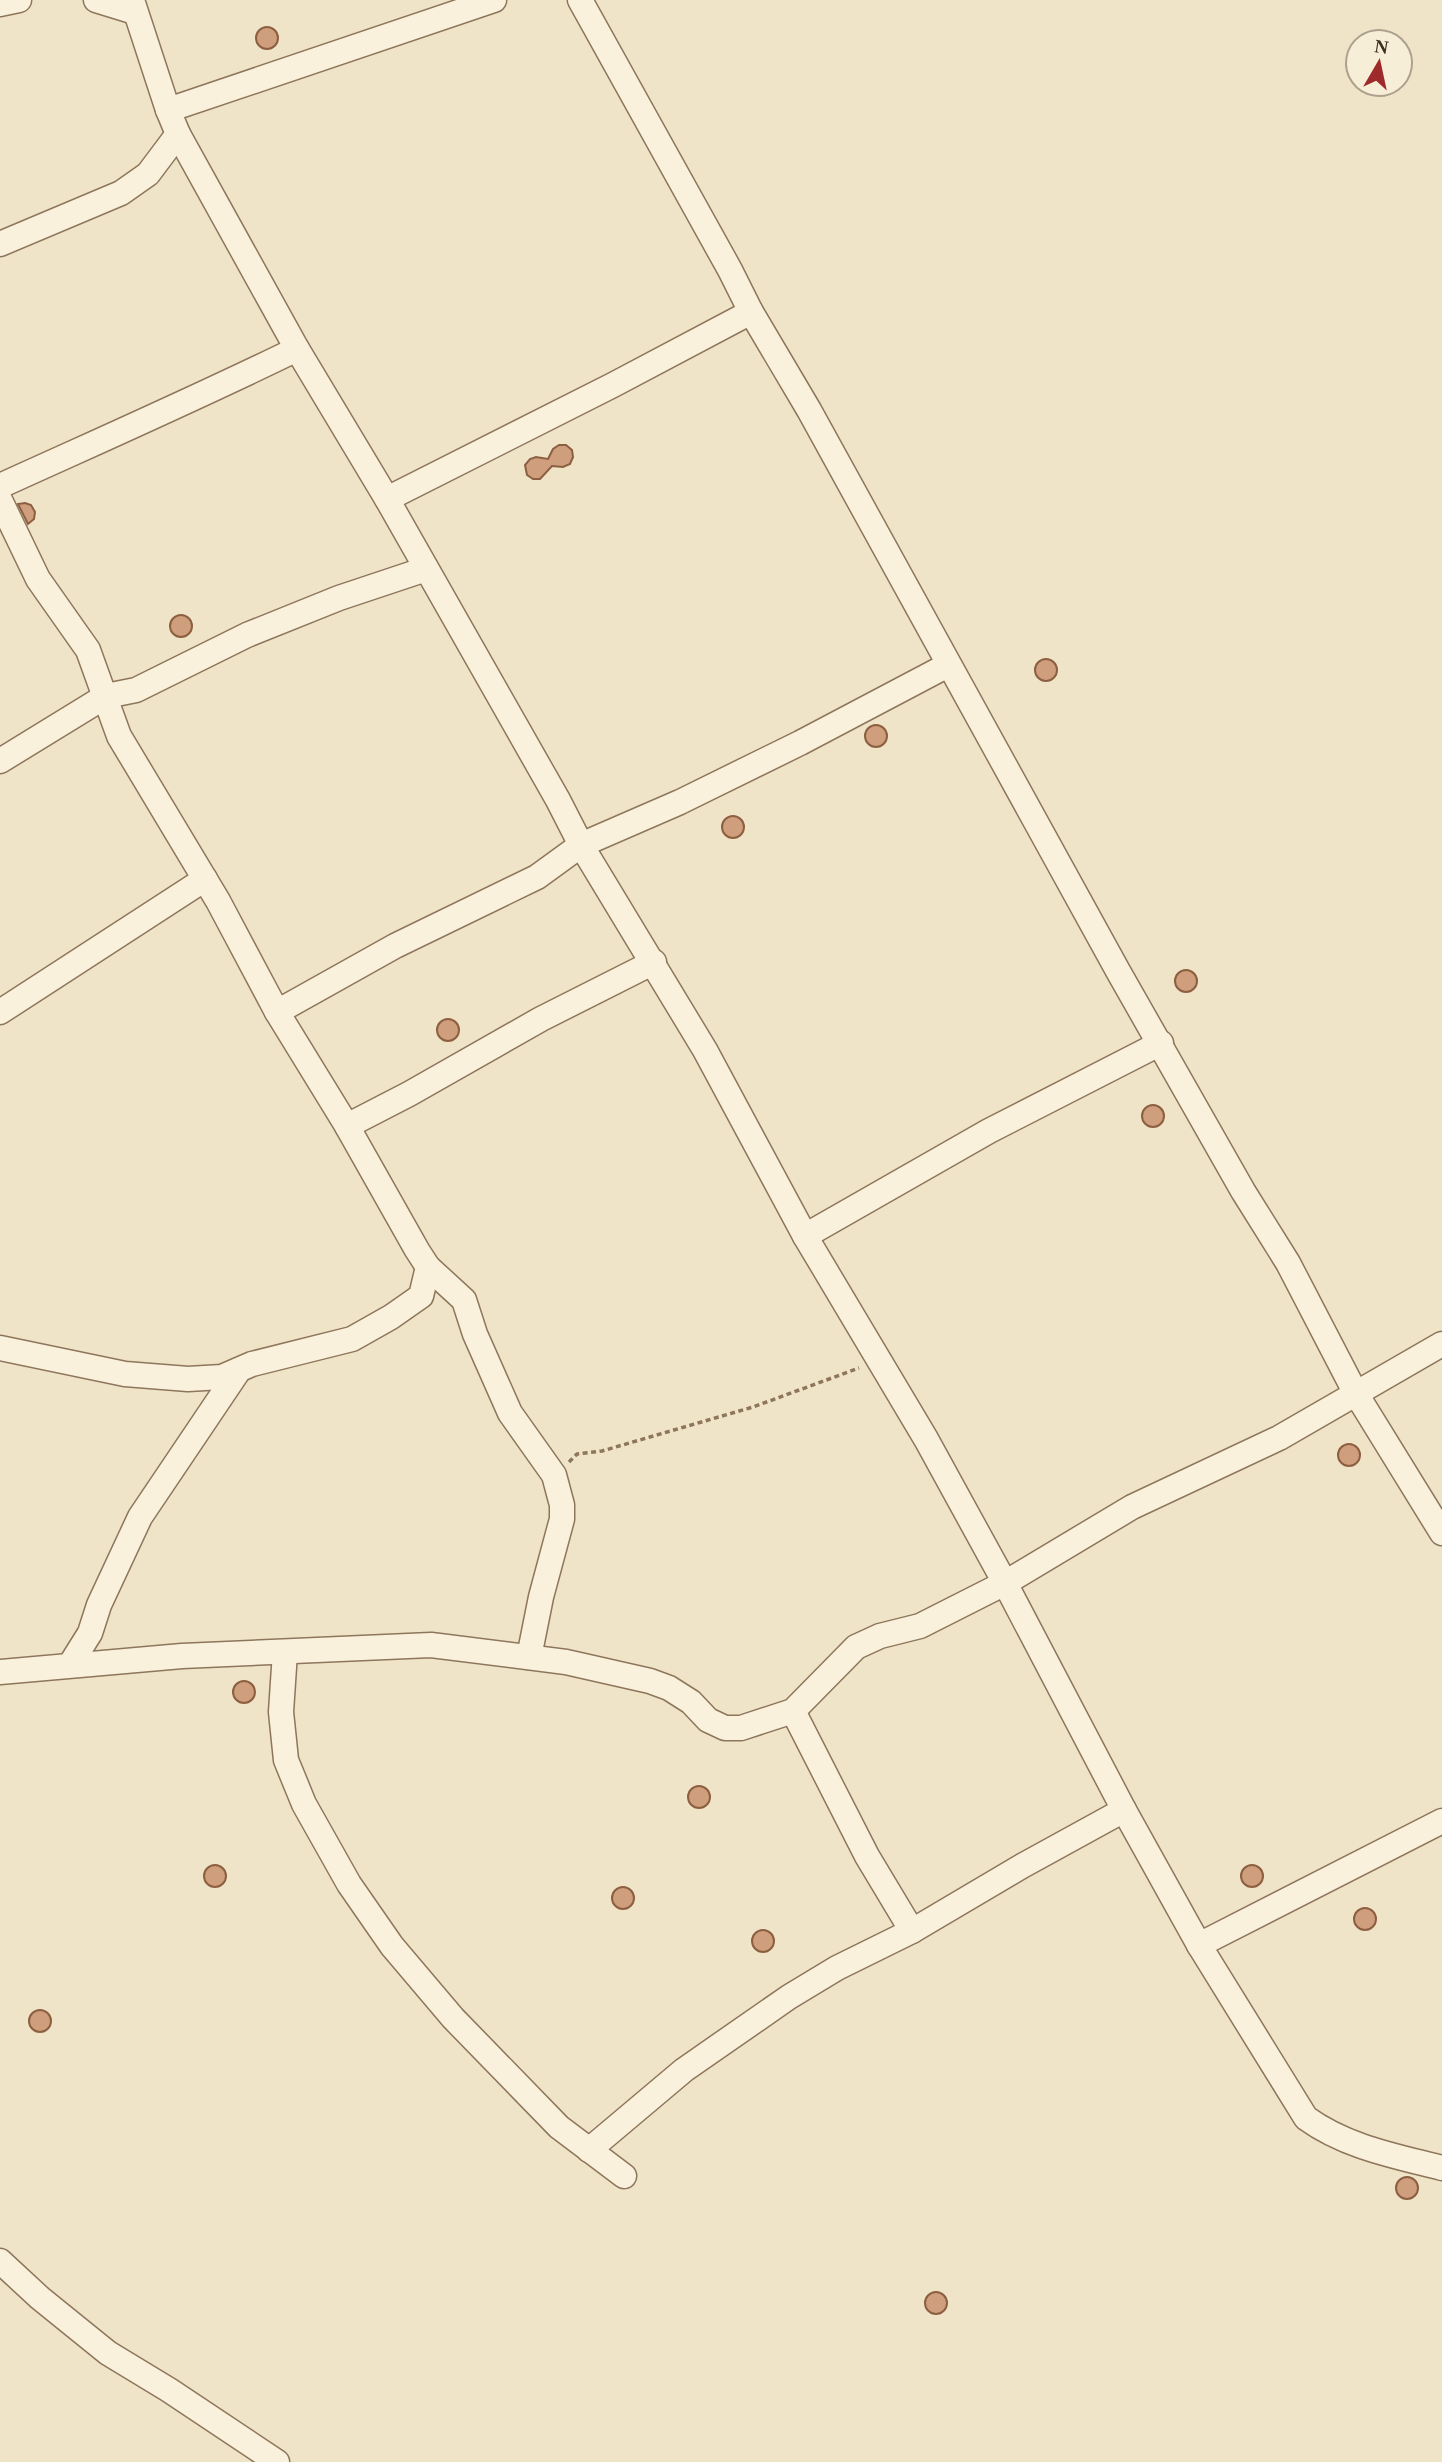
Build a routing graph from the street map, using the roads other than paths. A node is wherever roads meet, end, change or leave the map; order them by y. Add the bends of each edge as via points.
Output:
1 (19, 0) edge
2 (96, 0) edge
3 (494, 0) edge
4 (580, 0) edge
5 (0, 4) edge
6 (134, 6) edge
7 (168, 110) junction
8 (178, 134) junction
9 (0, 244) edge
10 (751, 312) junction
11 (297, 349) junction
12 (0, 486) edge
13 (387, 499) junction
14 (0, 500) edge
15 (426, 569) junction
16 (948, 665) junction
17 (106, 696) junction
18 (0, 761) edge
19 (581, 845) junction
20 (205, 879) junction
21 (654, 962) junction
22 (0, 1012) edge
23 (277, 1012) junction
24 (1161, 1043) junction
25 (347, 1126) junction
26 (805, 1236) junction
27 (428, 1268) junction
28 (1442, 1344) edge
29 (0, 1348) edge
30 (239, 1370) junction
31 (1355, 1392) junction
32 (1442, 1533) edge
33 (1005, 1583) junction
34 (285, 1651) junction
35 (529, 1657) junction
36 (70, 1665) junction
37 (0, 1672) edge
38 (793, 1711) junction
39 (1124, 1810) junction
40 (1442, 1821) edge
41 (912, 1931) junction
42 (1199, 1945) junction
43 (589, 2150) junction
44 (1442, 2168) edge
45 (624, 2176) dead end
46 (0, 2260) edge
47 (277, 2462) edge

1 - 5 street
2 - 6 street
3 - 7 street
4 - 10 street
6 - 7 street
7 - 8 street
8 - 9 street via 148,174 121,193
8 - 11 street
10 - 13 street
10 - 16 street
11 - 12 street
11 - 13 street
13 - 15 street
14 - 17 street via 38,579 88,650
15 - 17 street via 247,635 136,690
15 - 19 street
16 - 19 street via 680,802
16 - 24 street
17 - 18 street
17 - 20 street via 119,736
19 - 21 street
19 - 23 street via 537,877 395,946
20 - 22 street
20 - 23 street
21 - 25 street
21 - 26 street
23 - 25 street
24 - 26 street via 989,1131
24 - 31 street
25 - 27 street
26 - 33 street
27 - 30 street via 421,1296 352,1339
27 - 35 street via 464,1300 510,1413 554,1475 562,1505
28 - 31 street
29 - 30 street via 125,1374 188,1379 222,1377
30 - 36 street via 140,1517 90,1633
31 - 32 street
31 - 33 street via 1279,1438 1132,1507
33 - 38 street via 920,1626 856,1647
33 - 39 street
34 - 35 street via 431,1645
34 - 36 street
34 - 43 street via 281,1712 286,1760 304,1804 349,1884 392,1946 453,2018 559,2127
35 - 38 street via 604,1670 669,1688 724,1728 741,1728
36 - 37 street
38 - 41 street via 867,1856
39 - 41 street
39 - 42 street
40 - 42 street
41 - 43 street via 789,1997 684,2070
42 - 44 street via 1306,2118 1348,2141
43 - 45 street
46 - 47 street via 108,2353

